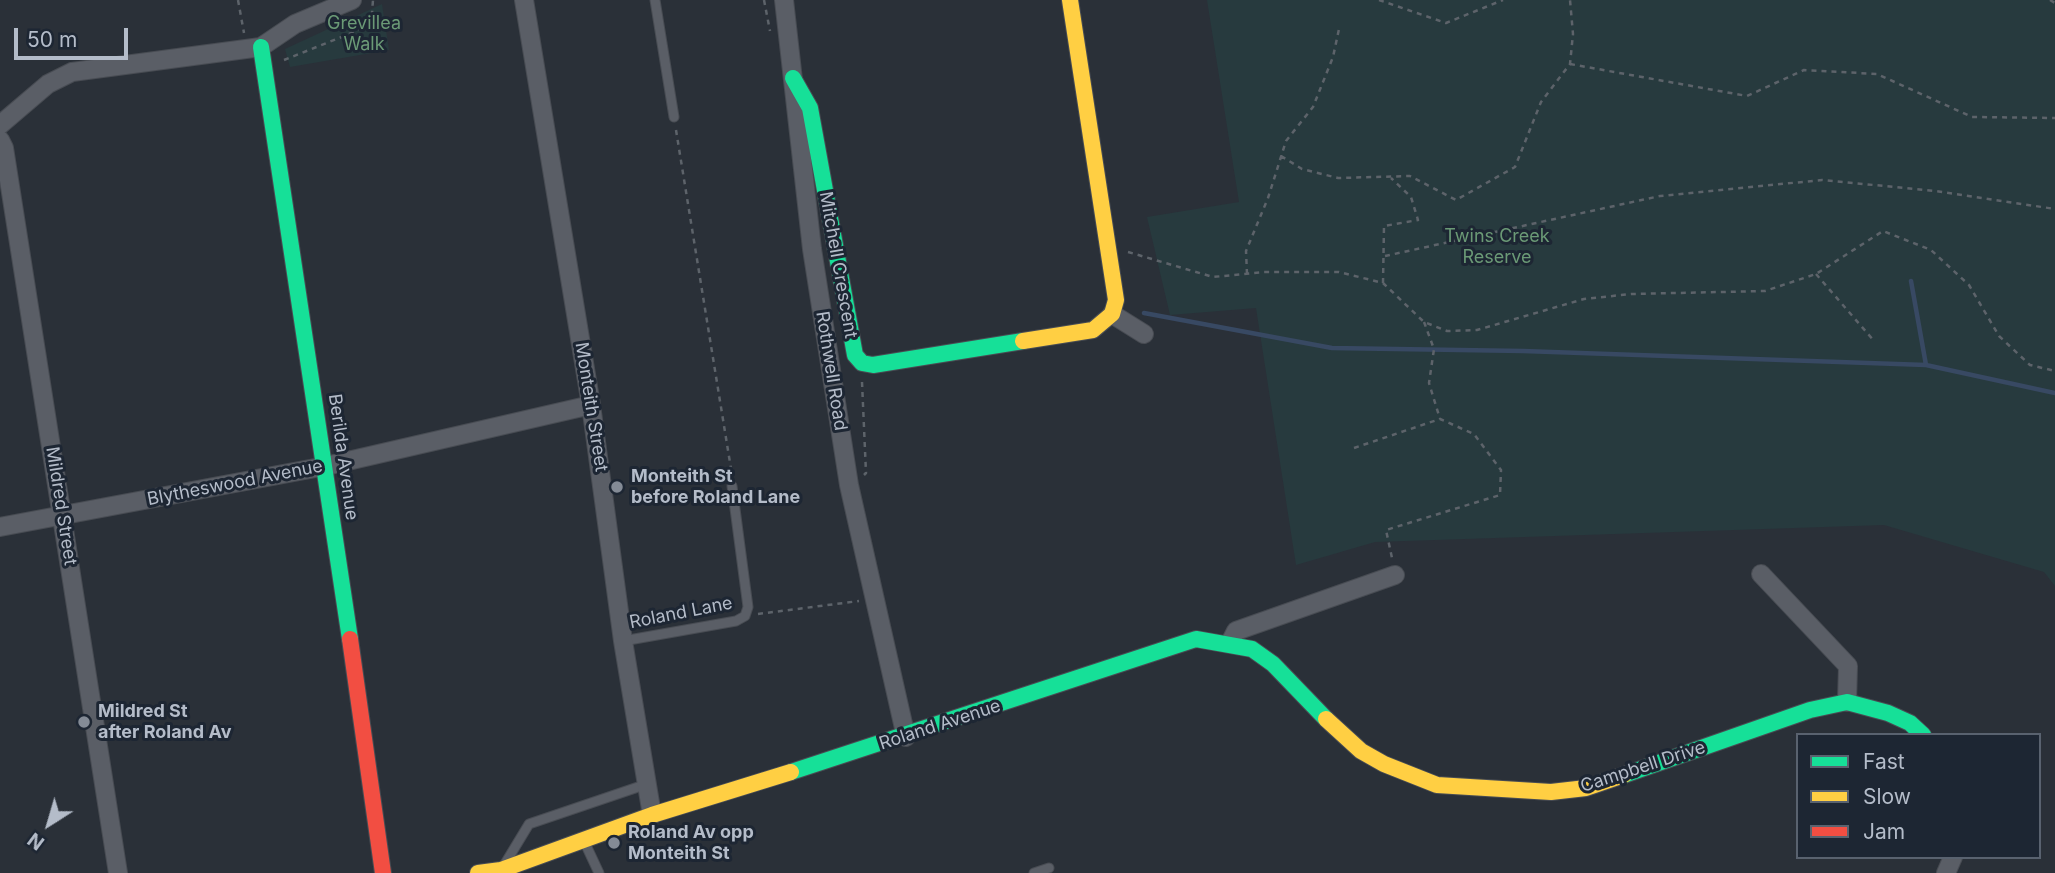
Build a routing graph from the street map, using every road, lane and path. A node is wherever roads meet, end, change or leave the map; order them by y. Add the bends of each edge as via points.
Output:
1 (238, 0) edge
2 (352, 0) edge
3 (373, 0) edge
4 (524, 0) edge
5 (655, 0) edge
6 (784, 0) edge
7 (1070, 0) edge
8 (1379, 0) edge
9 (1503, 0) edge
10 (1570, 0) edge
11 (2050, 0) edge
12 (2055, 3) edge
13 (1339, 29) dead end
14 (245, 37) dead end
15 (262, 55) junction
16 (1570, 64) junction
17 (793, 78) junction
18 (674, 117) joint
19 (2055, 118) edge
20 (0, 125) edge
21 (0, 140) edge
22 (1281, 156) junction
23 (1389, 176) junction
24 (2055, 209) edge
25 (1108, 246) junction
26 (1385, 256) junction
27 (1247, 274) junction
28 (1816, 274) junction
29 (1383, 283) junction
30 (1112, 314) junction
31 (1424, 322) junction
32 (1144, 334) dead end
33 (1875, 342) dead end
34 (862, 363) junction
35 (2055, 371) edge
36 (592, 405) junction
37 (1440, 419) junction
38 (1354, 448) dead end
39 (326, 466) junction
40 (866, 473) dead end
41 (732, 486) joint
42 (63, 516) junction
43 (0, 527) edge
44 (1761, 574) dead end
45 (1395, 575) joint
46 (876, 599) junction
47 (745, 616) junction
48 (623, 641) junction
49 (1230, 643) junction
50 (1847, 702) junction
51 (1921, 733) edge
52 (906, 737) junction
53 (647, 784) junction
54 (652, 815) junction
55 (584, 839) junction
56 (1049, 868) dead end
57 (501, 870) junction
58 (118, 873) edge
59 (383, 873) edge
60 (478, 873) edge
61 (599, 873) edge
62 (1034, 873) edge

1 - 14 path
2 - 15 street via 295,24
3 - 15 path via 367,24 355,32 284,60
4 - 36 street, Monteith Street
5 - 18 lane
6 - 17 street, Rothwell Road
7 - 25 street
8 - 9 path via 1446,23
10 - 16 path
11 - 12 path
13 - 22 path via 1314,107 1286,141
15 - 20 street via 72,72 48,84
15 - 39 street, Berilda Avenue
16 - 19 path via 1746,96 1804,70 1877,74 1972,117
16 - 23 path via 1541,102 1515,167 1457,200 1410,176
17 - 34 street, Mitchell Crescent via 810,108 855,355
17 - 46 street, Rothwell Road via 812,249 849,485
18 - 41 path
21 - 42 street, Mildred Street
22 - 23 path via 1302,169 1338,178
22 - 27 path via 1246,251
23 - 26 path via 1411,197 1418,220 1384,226
24 - 26 path via 1822,180 1660,196
25 - 27 path via 1213,277
25 - 30 street via 1116,300
26 - 29 path
27 - 29 path via 1339,272
28 - 31 path via 1765,291 1584,299 1477,330 1447,331
28 - 33 path
28 - 35 path via 1883,231 1931,250 1969,285 1999,336 2029,365
29 - 31 path
30 - 32 street
30 - 34 street via 1093,330 873,365
31 - 37 path via 1434,349 1429,383
34 - 40 path
36 - 39 street, Blytheswood Avenue
36 - 48 street, Monteith Street
37 - 38 path
37 - 45 path via 1474,434 1501,470 1500,495 1386,530
39 - 42 street, Blytheswood Avenue
39 - 59 street, Berilda Avenue
41 - 47 lane via 748,607
42 - 43 street, Blytheswood Avenue
42 - 58 street, Mildred Street
44 - 50 street via 1848,666
45 - 49 street via 1236,631
46 - 47 path
46 - 52 street, Rothwell Road
47 - 48 lane, Roland Lane
48 - 53 street, Monteith Street
49 - 50 street, Campbell Drive via 1252,649 1273,664 1361,751 1437,785 1551,792 1586,788 1811,709
49 - 52 street, Roland Avenue via 1195,639
50 - 51 street, Campbell Drive via 1888,713
52 - 54 street, Roland Avenue
53 - 54 street, Monteith Street
53 - 57 lane via 529,824
54 - 55 street, Roland Avenue
55 - 57 street, Roland Avenue
55 - 61 lane
56 - 62 lane
57 - 60 street, Roland Avenue

